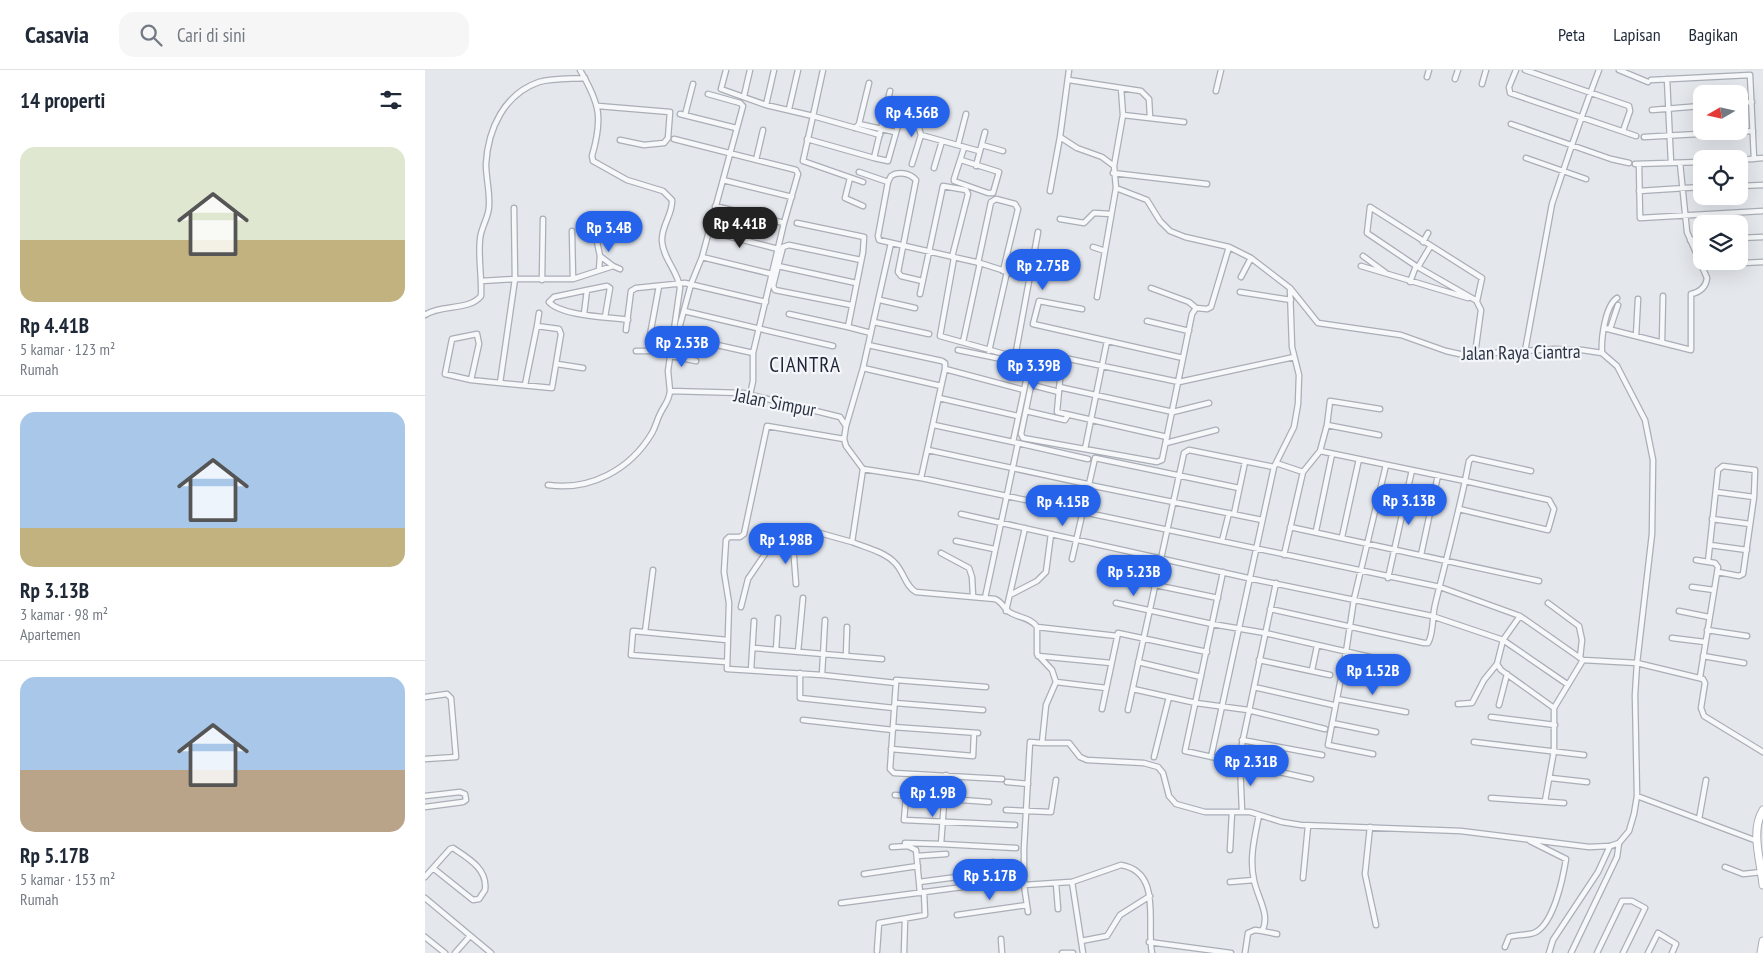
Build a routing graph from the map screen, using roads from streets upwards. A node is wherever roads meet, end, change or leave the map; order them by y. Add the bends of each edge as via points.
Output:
1 (580, 70) edge
2 (727, 70) edge
3 (750, 70) edge
4 (774, 70) edge
5 (798, 70) edge
6 (823, 70) edge
7 (1069, 70) edge
8 (1221, 70) edge
9 (1429, 70) edge
10 (1457, 70) edge
11 (1486, 70) edge
12 (1516, 70) edge
13 (1525, 70) edge
14 (1599, 70) edge
15 (1619, 70) edge
16 (1642, 70) edge
17 (1427, 77) dead end
18 (1639, 77) junction
19 (585, 78) junction
20 (1455, 79) dead end
21 (1667, 79) junction
22 (1069, 80) junction
23 (869, 82) dead end
24 (693, 84) dead end
25 (1482, 84) dead end
26 (1121, 88) junction
27 (890, 90) dead end
28 (1216, 91) dead end
29 (1590, 93) junction
30 (708, 94) dead end
31 (744, 96) junction
32 (1748, 102) edge
33 (1752, 102) junction
34 (766, 105) junction
35 (598, 106) junction
36 (1693, 107) edge
37 (789, 109) junction
38 (1667, 109) junction
39 (1652, 110) dead end
40 (965, 114) dead end
41 (1123, 115) junction
42 (813, 116) junction
43 (1150, 117) junction
44 (1580, 118) junction
45 (1184, 122) dead end
46 (859, 124) junction
47 (1511, 124) dead end
48 (736, 128) junction
49 (855, 128) junction
50 (882, 128) junction
51 (763, 130) dead end
52 (1623, 130) junction
53 (1753, 131) junction
54 (895, 132) junction
55 (985, 132) dead end
56 (880, 135) junction
57 (921, 135) junction
58 (1636, 136) dead end
59 (1670, 136) junction
60 (1060, 137) junction
61 (1643, 137) dead end
62 (674, 139) dead end
63 (807, 139) junction
64 (620, 140) dead end
65 (941, 141) junction
66 (1571, 143) junction
67 (958, 145) junction
68 (982, 145) junction
69 (965, 148) junction
70 (979, 151) junction
71 (1003, 151) dead end
72 (730, 154) junction
73 (874, 158) junction
74 (1526, 158) dead end
75 (1754, 158) junction
76 (1763, 158) edge
77 (1748, 159) edge
78 (756, 160) junction
79 (961, 160) junction
80 (1693, 162) edge
81 (1629, 163) dead end
82 (1671, 163) junction
83 (1679, 163) junction
84 (912, 164) dead end
85 (976, 166) junction
86 (1113, 166) junction
87 (934, 168) dead end
88 (1563, 171) junction
89 (859, 172) dead end
90 (1113, 173) junction
91 (850, 178) junction
92 (1586, 179) dead end
93 (723, 180) junction
94 (863, 182) dead end
95 (888, 182) junction
96 (1207, 184) dead end
97 (1763, 185) edge
98 (1748, 186) edge
99 (1116, 188) junction
100 (1684, 188) junction
101 (1693, 188) edge
102 (1050, 191) dead end
103 (1639, 191) junction
104 (791, 197) junction
105 (715, 206) junction
106 (863, 206) dead end
107 (514, 208) dead end
108 (1763, 211) edge
109 (1111, 214) junction
110 (1686, 215) junction
111 (543, 219) dead end
112 (1060, 219) dead end
113 (784, 223) junction
114 (797, 223) dead end
115 (572, 231) dead end
116 (708, 231) junction
117 (1038, 232) dead end
118 (1428, 233) dead end
119 (597, 237) dead end
120 (1763, 237) edge
121 (1748, 238) edge
122 (1690, 240) joint
123 (1423, 242) junction
124 (891, 243) junction
125 (902, 246) junction
126 (1093, 247) dead end
127 (1229, 247) junction
128 (1430, 247) junction
129 (1693, 247) edge
130 (778, 249) junction
131 (1105, 251) junction
132 (928, 252) junction
133 (600, 256) junction
134 (1363, 256) dead end
135 (702, 257) junction
136 (953, 257) junction
137 (1251, 258) junction
138 (861, 260) junction
139 (1763, 262) edge
140 (979, 263) junction
141 (1748, 263) edge
142 (613, 266) junction
143 (779, 266) junction
144 (1361, 266) dead end
145 (1417, 266) junction
146 (620, 268) dead end
147 (599, 270) junction
148 (1703, 270) edge
149 (1005, 271) junction
150 (772, 274) junction
151 (1390, 276) junction
152 (1241, 277) dead end
153 (515, 279) junction
154 (573, 279) junction
155 (1030, 279) junction
156 (542, 280) junction
157 (481, 281) junction
158 (923, 281) junction
159 (1409, 282) junction
160 (680, 283) junction
161 (856, 283) junction
162 (691, 284) junction
163 (659, 286) junction
164 (1151, 288) dead end
165 (1290, 288) junction
166 (587, 290) junction
167 (1240, 292) dead end
168 (920, 294) dead end
169 (1663, 296) dead end
170 (1097, 297) dead end
171 (1617, 298) dead end
172 (1638, 299) dead end
173 (880, 300) junction
174 (1291, 300) junction
175 (1477, 300) junction
176 (766, 302) junction
177 (851, 305) junction
178 (1618, 305) dead end
179 (915, 308) dead end
180 (1196, 308) junction
181 (1082, 309) dead end
182 (684, 311) junction
183 (539, 313) dead end
184 (584, 314) junction
185 (789, 314) dead end
186 (425, 315) edge
187 (605, 317) junction
188 (628, 320) junction
189 (1147, 321) dead end
190 (874, 322) junction
191 (537, 326) junction
192 (761, 327) junction
193 (848, 327) junction
194 (1604, 328) junction
195 (1610, 329) junction
196 (626, 330) dead end
197 (1189, 331) junction
198 (871, 333) junction
199 (929, 334) dead end
200 (650, 335) dead end
201 (1636, 336) junction
202 (1107, 341) junction
203 (963, 342) junction
204 (1662, 342) junction
205 (868, 345) junction
206 (833, 346) dead end
207 (958, 350) dead end
208 (637, 351) dead end
209 (1525, 351) junction
210 (989, 352) junction
211 (753, 353) junction
212 (1603, 353) junction
213 (671, 354) junction
214 (1475, 354) junction
215 (1055, 356) dead end
216 (1294, 356) junction
217 (1015, 357) junction
218 (1062, 358) junction
219 (1183, 358) junction
220 (696, 361) dead end
221 (1036, 361) junction
222 (557, 364) junction
223 (1055, 365) dead end
224 (583, 368) dead end
225 (863, 368) junction
226 (1101, 368) junction
227 (945, 369) junction
228 (471, 380) junction
229 (1179, 382) junction
230 (500, 384) junction
231 (525, 385) junction
232 (941, 386) junction
233 (1032, 386) junction
234 (1059, 389) junction
235 (1024, 390) junction
236 (670, 391) junction
237 (1096, 394) junction
238 (750, 395) junction
239 (939, 398) junction
240 (1209, 403) dead end
241 (1380, 409) dead end
242 (1173, 412) junction
243 (1022, 414) junction
244 (1068, 415) junction
245 (1091, 420) junction
246 (934, 425) junction
247 (1327, 425) junction
248 (846, 426) junction
249 (1215, 430) dead end
250 (1379, 435) dead end
251 (1167, 437) junction
252 (844, 439) junction
253 (1015, 443) junction
254 (1166, 443) junction
255 (1085, 449) junction
256 (928, 450) junction
257 (1320, 451) junction
258 (1333, 454) junction
259 (1088, 459) dead end
260 (1359, 459) junction
261 (1245, 462) junction
262 (1275, 465) junction
263 (1387, 465) junction
264 (863, 469) junction
265 (1011, 469) junction
266 (1412, 470) junction
267 (1531, 471) dead end
268 (1303, 472) junction
269 (1438, 475) junction
270 (1178, 476) junction
271 (921, 478) junction
272 (1465, 481) junction
273 (1088, 484) junction
274 (548, 485) dead end
275 (1239, 488) junction
276 (1716, 492) junction
277 (1005, 496) junction
278 (1754, 496) junction
279 (1173, 500) junction
280 (1459, 509) junction
281 (1084, 512) junction
282 (1231, 513) junction
283 (961, 514) dead end
284 (1712, 518) junction
285 (1262, 520) junction
286 (1000, 522) junction
287 (1751, 524) junction
288 (1290, 526) junction
289 (1025, 528) junction
290 (1167, 530) junction
291 (1316, 531) junction
292 (1051, 534) junction
293 (1342, 537) junction
294 (1077, 540) junction
295 (956, 541) dead end
296 (852, 542) junction
297 (1222, 542) junction
298 (1368, 542) junction
299 (793, 545) junction
300 (1710, 545) junction
301 (994, 548) junction
302 (1255, 549) junction
303 (1394, 550) junction
304 (1747, 550) junction
305 (941, 554) dead end
306 (1284, 554) junction
307 (1421, 555) junction
308 (1161, 558) junction
309 (1072, 559) dead end
310 (1696, 560) dead end
311 (1448, 561) junction
312 (1708, 562) junction
313 (653, 570) dead end
314 (1223, 572) junction
315 (1361, 572) junction
316 (1718, 572) junction
317 (1107, 575) dead end
318 (1248, 578) junction
319 (1388, 578) junction
320 (1539, 581) dead end
321 (1276, 583) junction
322 (797, 584) dead end
323 (1154, 584) junction
324 (1691, 587) dead end
325 (1440, 588) junction
326 (1714, 590) junction
327 (1010, 595) junction
328 (973, 596) junction
329 (803, 598) dead end
330 (985, 598) junction
331 (1217, 598) junction
332 (1354, 599) junction
333 (1548, 602) dead end
334 (1116, 603) dead end
335 (741, 607) dead end
336 (1270, 609) junction
337 (1006, 610) junction
338 (1149, 611) junction
339 (1679, 611) dead end
340 (1433, 616) junction
341 (1519, 616) junction
342 (1709, 617) junction
343 (779, 618) dead end
344 (825, 620) dead end
345 (754, 621) dead end
346 (1212, 624) junction
347 (1350, 626) junction
348 (847, 627) dead end
349 (1037, 627) junction
350 (1237, 629) junction
351 (1707, 630) junction
352 (645, 632) junction
353 (1265, 633) junction
354 (1117, 636) junction
355 (1747, 636) dead end
356 (1143, 637) junction
357 (1672, 638) dead end
358 (727, 640) junction
359 (1503, 640) junction
360 (1705, 642) junction
361 (1317, 646) junction
362 (754, 648) junction
363 (776, 650) junction
364 (799, 652) junction
365 (1207, 652) junction
366 (1346, 652) junction
367 (823, 655) junction
368 (847, 656) junction
369 (1038, 656) junction
370 (1703, 656) junction
371 (882, 659) dead end
372 (1581, 659) junction
373 (1259, 660) junction
374 (726, 662) junction
375 (1138, 662) junction
376 (1111, 663) junction
377 (1637, 663) junction
378 (1744, 663) dead end
379 (1497, 664) junction
380 (1405, 665) dead end
381 (751, 670) junction
382 (1312, 670) junction
383 (800, 673) junction
384 (822, 674) junction
385 (1507, 674) junction
386 (1330, 675) dead end
387 (1201, 677) junction
388 (1700, 677) junction
389 (1056, 682) junction
390 (896, 683) junction
391 (1567, 684) junction
392 (986, 687) dead end
393 (1106, 688) junction
394 (1254, 688) junction
395 (1133, 689) junction
396 (425, 697) edge
397 (1169, 698) junction
398 (1337, 699) junction
399 (1196, 702) junction
400 (1458, 704) dead end
401 (895, 705) junction
402 (1333, 705) dead end
403 (1499, 705) dead end
404 (1222, 706) junction
405 (1554, 708) junction
406 (1102, 709) dead end
407 (983, 710) dead end
408 (1128, 710) dead end
409 (1248, 710) junction
410 (1406, 712) dead end
411 (1491, 718) dead end
412 (803, 720) dead end
413 (1332, 723) junction
414 (1555, 725) junction
415 (893, 728) junction
416 (1325, 729) dead end
417 (1376, 732) dead end
418 (1242, 740) junction
419 (1474, 742) dead end
420 (1042, 743) junction
421 (891, 749) junction
422 (1554, 751) junction
423 (1763, 752) edge
424 (1373, 754) dead end
425 (1322, 755) dead end
426 (1584, 755) dead end
427 (1211, 756) junction
428 (1154, 757) dead end
429 (425, 759) edge
430 (1239, 763) junction
431 (946, 775) junction
432 (1551, 778) junction
433 (1311, 779) dead end
434 (1056, 780) dead end
435 (1706, 780) dead end
436 (1587, 782) dead end
437 (1028, 784) junction
438 (425, 796) edge
439 (895, 796) dead end
440 (1637, 796) junction
441 (906, 797) junction
442 (1491, 798) dead end
443 (944, 801) junction
444 (1545, 801) junction
445 (989, 802) dead end
446 (1564, 802) dead end
447 (425, 807) edge
448 (1006, 810) dead end
449 (1026, 810) junction
450 (1763, 810) edge
451 (1242, 811) junction
452 (1232, 812) junction
453 (1259, 814) junction
454 (1699, 819) junction
455 (943, 823) junction
456 (1015, 825) dead end
457 (1308, 826) junction
458 (1369, 827) junction
459 (1529, 840) junction
460 (905, 843) dead end
461 (1619, 843) junction
462 (941, 844) junction
463 (1759, 845) edge
464 (1610, 846) junction
465 (892, 847) dead end
466 (1016, 848) dead end
467 (1231, 850) dead end
468 (946, 854) dead end
469 (917, 856) junction
470 (993, 862) dead end
471 (917, 866) junction
472 (1725, 867) dead end
473 (433, 868) junction
474 (995, 872) junction
475 (1761, 872) junction
476 (864, 874) dead end
477 (425, 877) edge
478 (1303, 878) dead end
479 (1254, 880) junction
480 (919, 882) junction
481 (1024, 882) junction
482 (1069, 882) dead end
483 (1230, 882) dead end
484 (996, 883) junction
485 (1056, 883) junction
486 (1763, 885) edge
487 (922, 892) junction
488 (1150, 896) junction
489 (425, 898) edge
490 (841, 903) dead end
491 (1027, 905) junction
492 (1058, 910) dead end
493 (1027, 912) dead end
494 (957, 915) dead end
495 (905, 919) junction
496 (1376, 924) dead end
497 (1262, 931) junction
498 (1277, 934) dead end
499 (470, 936) junction
500 (425, 937) edge
501 (1001, 939) dead end
502 (1081, 940) junction
503 (1149, 942) junction
504 (1763, 942) edge
505 (1505, 947) dead end
506 (877, 951) dead end
507 (445, 953) edge
508 (455, 953) edge
509 (491, 953) edge
510 (904, 953) edge
511 (1003, 953) edge
512 (1062, 953) edge
513 (1073, 953) edge
514 (1083, 953) edge
515 (1152, 953) edge
516 (1231, 953) edge
517 (1245, 953) edge
518 (1549, 953) edge
519 (1571, 953) edge
520 (1597, 953) edge
521 (1623, 953) edge
522 (1648, 953) edge
523 (1672, 953) edge
524 (1761, 953) edge

1 - 19 street
2 - 31 street via 721,89
3 - 31 street
4 - 34 street
5 - 37 street
6 - 42 street
7 - 22 street
8 - 28 street
9 - 17 street
10 - 20 street
11 - 25 street
12 - 44 street via 1509,87 1511,93
13 - 29 street
14 - 29 street
15 - 18 street
16 - 18 street
18 - 21 street via 1649,81
19 - 35 street
19 - 157 street via 549,80 532,85 515,96 498,116 486,163 489,208 481,230
21 - 33 street via 1747,74 1751,79
21 - 38 street
22 - 26 street
22 - 60 street
23 - 46 street
24 - 48 street via 683,114
26 - 41 street
26 - 43 street via 1146,94 1151,107
27 - 50 street
29 - 44 street
29 - 52 street via 1629,106
30 - 48 street via 742,104
31 - 34 street
32 - 33 street
33 - 53 street
34 - 37 street
35 - 64 street via 670,112 664,142 644,145
35 - 160 street via 599,128 593,161 627,180 670,196 672,203 662,242
36 - 38 street
37 - 42 street
38 - 39 street
38 - 59 street
40 - 67 street
41 - 43 street
41 - 86 street
42 - 49 street
42 - 63 street
43 - 45 street
44 - 52 street
44 - 66 street
46 - 49 street
46 - 50 street
47 - 66 street
48 - 72 street
49 - 56 street
50 - 54 street
50 - 56 street
51 - 78 street
52 - 58 street
53 - 59 street
53 - 75 street
54 - 57 street via 901,122 920,129
54 - 73 street via 888,162
55 - 68 street
56 - 73 street
57 - 65 street
57 - 84 street
59 - 61 street
59 - 82 street
60 - 86 street via 1077,148 1102,157
60 - 102 street
62 - 72 street
63 - 73 street
63 - 91 street via 803,161
65 - 67 street
65 - 87 street
66 - 81 street
66 - 88 street
67 - 69 street
68 - 70 street
68 - 71 street
69 - 70 street
69 - 79 street
70 - 85 street
72 - 78 street
72 - 93 street
74 - 88 street
75 - 76 street
75 - 77 street
78 - 104 street via 797,171
79 - 85 street
79 - 85 street via 955,182 993,193 1000,173
80 - 83 street
82 - 83 street
82 - 103 street via 1637,164
83 - 100 street
86 - 90 street
88 - 92 street
88 - 209 street via 1551,204
89 - 95 street
90 - 96 street
90 - 99 street
91 - 94 street
91 - 106 street via 845,199
93 - 104 street
93 - 105 street
95 - 124 street via 877,238
95 - 125 street via 896,173 916,179
97 - 98 street
99 - 109 street
99 - 127 street, Jalan Raya Ciantra via 1149,202 1159,221 1170,231
100 - 101 street
100 - 103 street
100 - 110 street
103 - 110 street via 1640,218
104 - 113 street
105 - 113 street
105 - 116 street
107 - 153 street
108 - 110 street
109 - 112 street via 1094,213 1084,223
109 - 131 street
110 - 122 street
111 - 156 street
113 - 130 street
114 - 138 street via 863,237
115 - 154 street
116 - 130 street
116 - 135 street
117 - 155 street
118 - 123 street
119 - 133 street
120 - 121 street
122 - 129 street
123 - 128 street
123 - 145 street via 1370,207 1367,233
124 - 125 street
124 - 173 street
125 - 132 street
125 - 158 street via 899,274
126 - 131 street
127 - 137 street, Jalan Raya Ciantra
127 - 180 street via 1211,307
128 - 145 street
128 - 175 street via 1482,278
130 - 150 street
131 - 170 street
132 - 136 street
132 - 136 street via 942,187 966,190 968,196
132 - 158 street
133 - 142 street
133 - 147 street
134 - 151 street
135 - 150 street
135 - 162 street
136 - 140 street
136 - 203 street via 939,333
137 - 152 street
137 - 165 street, Jalan Raya Ciantra
138 - 143 street via 787,245 782,248
138 - 161 street
139 - 141 street
140 - 149 street
140 - 149 street via 991,202 996,199 1015,204 1018,209
140 - 203 street
142 - 146 street
142 - 147 street
143 - 161 street
143 - 177 street via 773,286 775,290
144 - 151 street
145 - 159 street
145 - 175 street
147 - 154 street
148 - 204 street via 1706,284 1691,294 1691,350
149 - 155 street
149 - 210 street
150 - 176 street
151 - 159 street
153 - 156 street
153 - 157 street
153 - 230 street
154 - 156 street
155 - 217 street
157 - 186 street via 481,296 477,300 436,309
158 - 168 street
159 - 175 street
160 - 162 street
160 - 163 street
160 - 213 street
161 - 177 street
162 - 176 street
162 - 182 street
163 - 188 street via 632,290
163 - 200 street
164 - 180 street via 1189,302
165 - 174 street
165 - 214 street, Jalan Raya Ciantra via 1322,325 1401,335 1449,352
166 - 184 street
166 - 184 street via 549,300 558,309
166 - 187 street via 609,287
167 - 174 street
169 - 204 street
171 - 194 street via 1611,305
172 - 201 street
173 - 179 street
173 - 190 street
174 - 216 street
175 - 214 street via 1481,310
176 - 192 street
177 - 193 street
178 - 195 street
180 - 197 street via 1191,315
181 - 202 street via 1042,300 1037,304 1033,324
182 - 192 street
182 - 211 street via 677,336
183 - 191 street
184 - 187 street
185 - 193 street
187 - 188 street
188 - 196 street
189 - 197 street
190 - 198 street
190 - 199 street
191 - 222 street via 561,331
191 - 231 street
192 - 206 street
192 - 211 street
193 - 198 street
194 - 195 street
194 - 212 street
195 - 201 street
197 - 219 street
198 - 205 street
201 - 204 street
202 - 219 street
202 - 226 street
203 - 210 street
205 - 225 street
205 - 227 street via 942,361
207 - 210 street
208 - 213 street
209 - 212 street, Jalan Raya Ciantra via 1564,349
209 - 214 street, Jalan Raya Ciantra
210 - 217 street
210 - 235 street via 1027,364
211 - 238 street
212 - 377 street, Jalan Raya Ciantra via 1617,366 1639,405 1652,449 1652,534
213 - 220 street
213 - 236 street
215 - 218 street
216 - 229 street
216 - 262 street via 1299,375 1297,413 1294,427
217 - 221 street
218 - 226 street
218 - 234 street
219 - 229 street
221 - 223 street
221 - 233 street
222 - 224 street
222 - 231 street via 552,388
225 - 232 street
225 - 248 street
226 - 229 street
226 - 237 street
227 - 232 street
227 - 235 street
228 - 228 street via 445,374 452,339 476,333 479,344
228 - 230 street
229 - 242 street
230 - 231 street
232 - 239 street
233 - 234 street
233 - 243 street
234 - 237 street
234 - 244 street via 1057,411
235 - 243 street
236 - 238 street, Jalan Simpur
236 - 274 street via 669,400 641,448 618,468 582,486
237 - 242 street
237 - 245 street
238 - 248 street, Jalan Simpur via 829,413 843,419
239 - 243 street
239 - 246 street
240 - 242 street
241 - 247 street via 1332,400
242 - 251 street
243 - 244 street via 1065,420
243 - 253 street
243 - 255 street via 1021,434 1024,439
244 - 245 street
245 - 251 street
245 - 255 street
246 - 253 street
246 - 256 street
247 - 250 street
247 - 257 street
248 - 252 street
249 - 254 street
251 - 254 street
252 - 264 street
252 - 358 street via 767,426 744,534 729,536 726,540
253 - 259 street
253 - 265 street
254 - 255 street via 1159,462
256 - 265 street
256 - 271 street
257 - 258 street
257 - 268 street
258 - 260 street
258 - 291 street
260 - 263 street
260 - 293 street
261 - 262 street
261 - 270 street via 1188,450 1184,453
261 - 275 street
262 - 268 street
262 - 285 street
263 - 266 street
263 - 298 street
264 - 271 street
264 - 296 street
265 - 273 street
265 - 277 street
266 - 269 street
266 - 303 street
267 - 272 street via 1472,458
268 - 288 street
269 - 272 street
269 - 307 street
270 - 273 street via 1096,458
270 - 275 street
270 - 279 street
271 - 277 street
272 - 280 street
272 - 280 street via 1549,500 1554,509 1548,530
273 - 279 street
273 - 281 street
275 - 282 street
276 - 278 street
276 - 278 street via 1718,470 1723,466 1756,471
276 - 284 street
277 - 281 street
277 - 286 street
278 - 287 street
279 - 282 street
279 - 290 street
280 - 311 street
281 - 290 street
281 - 294 street
282 - 285 street
282 - 297 street
283 - 286 street
284 - 287 street
284 - 300 street
285 - 302 street
286 - 289 street
286 - 301 street
287 - 304 street
288 - 291 street
288 - 306 street
289 - 292 street
289 - 327 street
290 - 297 street
290 - 308 street
291 - 293 street
292 - 294 street
292 - 327 street via 1047,572
293 - 298 street
294 - 308 street
294 - 309 street
295 - 301 street
296 - 299 street via 816,532
296 - 328 street via 892,560 914,591
297 - 302 street
298 - 303 street
298 - 315 street
299 - 322 street
299 - 335 street via 765,552 748,579
300 - 304 street
300 - 312 street
301 - 330 street
302 - 306 street
302 - 318 street
303 - 307 street
303 - 319 street
304 - 316 street via 1741,576
305 - 328 street via 969,568
306 - 315 street
307 - 311 street
308 - 314 street
308 - 323 street
310 - 312 street
311 - 320 street
311 - 325 street
312 - 316 street via 1717,564
313 - 352 street
314 - 318 street
314 - 331 street
315 - 319 street
315 - 332 street
316 - 326 street
317 - 323 street
318 - 321 street
318 - 350 street
319 - 325 street
321 - 332 street
321 - 336 street
323 - 331 street
323 - 338 street
324 - 326 street
325 - 340 street
325 - 341 street
326 - 342 street
327 - 337 street
328 - 330 street
329 - 364 street
330 - 337 street via 999,600
331 - 346 street
332 - 340 street
332 - 347 street
333 - 372 street via 1579,626
334 - 338 street
336 - 347 street
336 - 353 street
337 - 349 street via 1034,622
338 - 346 street
338 - 356 street
339 - 342 street
340 - 347 street via 1431,638 1426,643
340 - 359 street
341 - 359 street
341 - 372 street
342 - 351 street
343 - 363 street
344 - 367 street
345 - 362 street
346 - 350 street
346 - 365 street
347 - 366 street
348 - 368 street
349 - 354 street
349 - 369 street
350 - 353 street
350 - 404 street
351 - 355 street
351 - 360 street
352 - 358 street
352 - 374 street via 633,630 631,655
353 - 361 street
353 - 373 street
354 - 356 street via 1121,632
354 - 376 street
356 - 365 street
356 - 375 street
357 - 360 street
358 - 374 street
359 - 379 street
359 - 391 street
360 - 370 street
361 - 366 street
361 - 382 street
362 - 363 street
362 - 381 street
363 - 364 street
364 - 367 street
365 - 387 street
366 - 380 street
366 - 398 street
367 - 368 street
367 - 384 street
368 - 371 street
369 - 376 street
369 - 389 street via 1051,669
370 - 378 street
370 - 388 street
372 - 377 street
372 - 391 street
373 - 382 street
373 - 394 street
374 - 381 street via 727,670
375 - 387 street
375 - 395 street
376 - 393 street
377 - 388 street
377 - 440 street, Jalan Raya Ciantra
379 - 385 street
379 - 400 street via 1484,680 1473,703
381 - 383 street
382 - 386 street
383 - 384 street
383 - 401 street via 800,698
384 - 390 street
385 - 403 street
385 - 405 street
387 - 399 street
388 - 423 street via 1705,682 1701,708 1704,716
389 - 393 street
389 - 420 street via 1046,705
390 - 392 street via 896,680
390 - 401 street
391 - 405 street
393 - 406 street
394 - 402 street
394 - 409 street
395 - 397 street
395 - 408 street
396 - 429 street via 447,694 451,698 457,757
397 - 399 street
397 - 428 street
398 - 410 street
398 - 413 street
399 - 404 street
399 - 427 street via 1185,750
401 - 407 street
401 - 415 street
404 - 409 street
404 - 427 street
405 - 414 street
409 - 416 street
409 - 418 street
411 - 414 street
412 - 415 street
413 - 417 street
413 - 424 street via 1328,745
414 - 422 street
415 - 421 street
415 - 421 street via 976,733 973,756
418 - 425 street
418 - 430 street
419 - 422 street
420 - 437 street via 1030,742
420 - 452 street via 1069,744 1082,758 1097,763 1152,764 1163,773 1173,803 1193,810
421 - 431 street via 890,769 894,773
422 - 426 street
422 - 432 street
427 - 430 street
430 - 433 street
430 - 451 street
431 - 437 street
431 - 443 street
432 - 436 street
432 - 444 street
434 - 449 street via 1052,810
435 - 454 street
437 - 449 street
438 - 447 street via 460,792 465,794 466,800
439 - 441 street
440 - 454 street
440 - 461 street, Jalan Raya Ciantra via 1629,831
441 - 443 street
441 - 455 street via 904,820
442 - 444 street
443 - 445 street
443 - 455 street
444 - 446 street
448 - 449 street
449 - 481 street
450 - 463 street via 1757,827
451 - 452 street
451 - 453 street
452 - 467 street
453 - 457 street
453 - 479 street via 1253,848
454 - 463 street
455 - 456 street
455 - 462 street
457 - 458 street
457 - 478 street
458 - 459 street via 1461,831
458 - 496 street via 1365,874
459 - 464 street via 1568,846
459 - 505 street via 1566,859 1564,869 1551,912 1543,925 1536,932 1509,937
460 - 462 street
461 - 464 street
461 - 519 street, Jalan Raya Ciantra via 1617,857
462 - 466 street
463 - 475 street
464 - 518 street via 1598,872 1557,933
465 - 469 street via 912,847
468 - 469 street
469 - 471 street
470 - 474 street
471 - 476 street
471 - 480 street
472 - 475 street via 1742,874
473 - 473 street via 453,848 479,867 485,890 479,899 473,900
473 - 477 street
474 - 480 street
474 - 484 street
475 - 486 street
479 - 483 street
479 - 497 street via 1265,919
480 - 487 street
481 - 484 street
481 - 485 street
481 - 491 street
482 - 485 street
484 - 487 street
485 - 492 street
487 - 490 street
487 - 495 street via 925,915
488 - 502 street via 1119,915 1107,936
488 - 502 street via 1138,872 1121,865 1072,882
488 - 503 street
489 - 499 street
491 - 493 street
491 - 494 street
495 - 506 street via 879,923
495 - 510 street
497 - 498 street
497 - 517 street via 1248,933
499 - 508 street
499 - 509 street
500 - 507 street
501 - 511 street
502 - 514 street
503 - 515 street
503 - 516 street
504 - 524 street
512 - 513 street
520 - 521 street via 1622,902 1632,901 1645,908
522 - 523 street via 1658,933 1676,944

